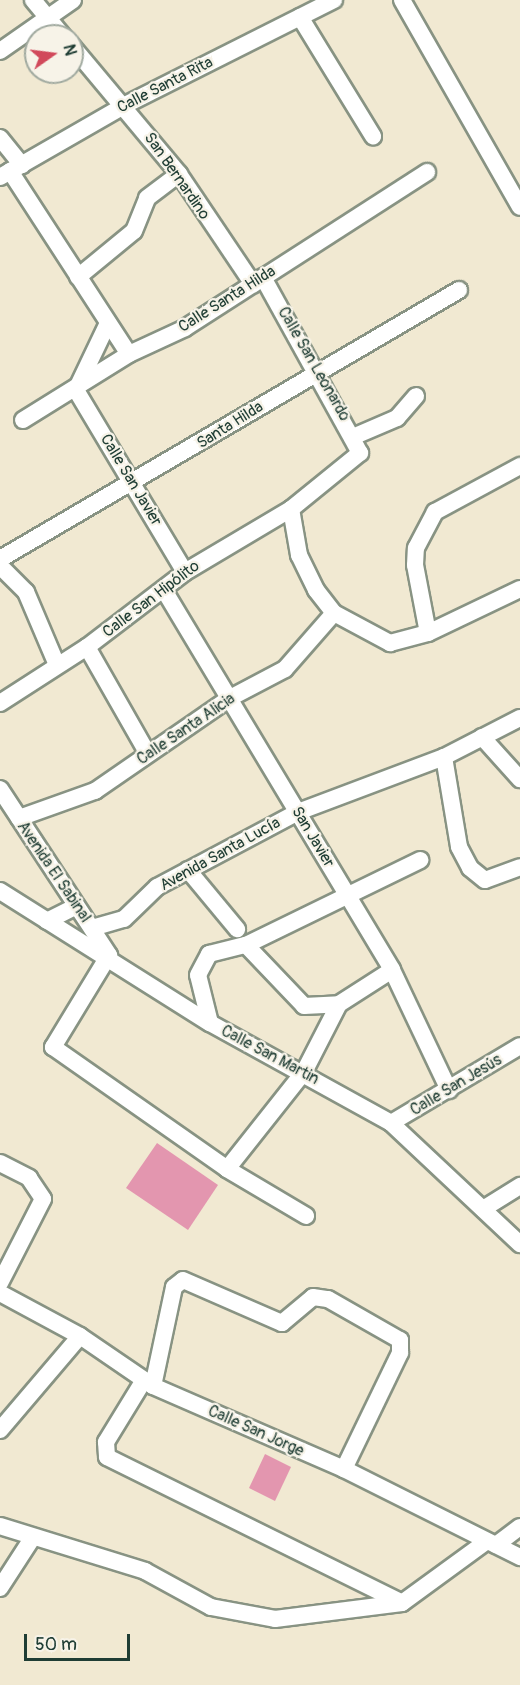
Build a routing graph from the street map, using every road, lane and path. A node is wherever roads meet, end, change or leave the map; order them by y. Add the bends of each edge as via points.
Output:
1 (33, 0) edge
2 (73, 0) edge
3 (333, 0) edge
4 (402, 0) edge
5 (44, 16) junction
6 (300, 17) junction
7 (52, 24) edge
8 (0, 51) edge
9 (84, 59) edge
10 (125, 105) junction
11 (373, 136) dead end
12 (0, 138) edge
13 (11, 171) edge
14 (427, 172) dead end
15 (179, 174) junction
16 (520, 207) edge
17 (78, 277) junction
18 (258, 281) junction
19 (459, 290) dead end
20 (108, 323) junction
21 (129, 354) junction
22 (321, 375) junction
23 (76, 390) junction
24 (416, 396) dead end
25 (23, 420) dead end
26 (355, 436) junction
27 (360, 453) joint
28 (520, 466) edge
29 (135, 485) junction
30 (291, 509) junction
31 (0, 559) edge
32 (0, 566) edge
33 (185, 572) junction
34 (520, 589) edge
35 (164, 590) junction
36 (334, 613) junction
37 (428, 633) junction
38 (87, 647) junction
39 (57, 665) junction
40 (230, 698) junction
41 (0, 703) edge
42 (520, 718) edge
43 (482, 737) junction
44 (148, 754) junction
45 (444, 757) junction
46 (520, 779) edge
47 (0, 789) edge
48 (298, 812) junction
49 (19, 818) junction
50 (420, 860) dead end
51 (520, 867) edge
52 (188, 870) junction
53 (0, 891) edge
54 (349, 896) junction
55 (76, 906) junction
56 (47, 921) junction
57 (92, 928) junction
58 (237, 929) junction
59 (267, 935) junction
60 (246, 945) junction
61 (217, 950) junction
62 (109, 955) junction
63 (392, 970) junction
64 (339, 1004) junction
65 (210, 1023) junction
66 (520, 1046) edge
67 (304, 1072) junction
68 (449, 1090) junction
69 (391, 1124) junction
70 (0, 1163) edge
71 (227, 1169) junction
72 (520, 1186) edge
73 (483, 1209) junction
74 (306, 1216) dead end
75 (520, 1244) edge
76 (0, 1283) edge
77 (0, 1293) edge
78 (80, 1336) junction
79 (149, 1383) junction
80 (0, 1430) edge
81 (344, 1469) junction
82 (0, 1526) edge
83 (520, 1527) edge
84 (31, 1540) junction
85 (491, 1543) junction
86 (520, 1557) edge
87 (0, 1588) edge
88 (402, 1603) junction

1 - 5 street
2 - 5 street
3 - 6 street, Calle Santa Rita
4 - 16 street
5 - 7 street
5 - 8 street
6 - 10 street, Calle Santa Rita
6 - 11 street
9 - 10 street, San Bernardino
10 - 13 street, Calle Santa Rita
10 - 15 street, San Bernardino
12 - 13 street
13 - 17 street
14 - 18 street, Calle Santa Hilda
15 - 17 street via 147,198 134,231
15 - 18 street, San Bernardino
17 - 20 street
18 - 21 street, Calle Santa Hilda via 185,328
18 - 22 street, Calle San Leonardo
19 - 22 street, Santa Hilda
20 - 21 street
20 - 23 street
21 - 23 street, Calle Santa Hilda
22 - 26 street, Calle San Leonardo
22 - 29 street, Santa Hilda via 275,396
23 - 25 street, Calle Santa Hilda
23 - 29 street, Calle San Javier
24 - 26 street via 397,418
26 - 27 street, Calle San Leonardo
27 - 30 street, Calle San Hipólito
28 - 37 street via 435,512 416,548 414,565
29 - 31 street, Santa Hilda
29 - 33 street, Calle San Javier
30 - 33 street, Calle San Hipólito
30 - 36 street via 299,555
32 - 39 street via 26,592
33 - 35 street, Calle San Hipólito
34 - 37 street
35 - 38 street, Calle San Hipólito
35 - 40 street, San Javier
36 - 37 street via 390,643
36 - 40 street, Calle Santa Alicia via 285,669
38 - 39 street, Calle San Hipólito
38 - 44 street
39 - 41 street, Calle San Hipólito
40 - 44 street, Calle Santa Alicia
40 - 48 street, San Javier
42 - 43 street, Avenida Santa Lucía
43 - 45 street, Avenida Santa Lucía
43 - 46 street
44 - 49 street, Calle Santa Alicia via 95,791
45 - 48 street, Avenida Santa Lucía
45 - 51 street via 459,847 485,880
47 - 49 street, Avenida El Sabinal
48 - 52 street, Avenida Santa Lucía
48 - 54 street, San Javier
49 - 55 street, Avenida El Sabinal
50 - 54 street
52 - 57 street, Avenida Santa Lucía via 151,893 124,919
52 - 58 street
53 - 56 street, Calle San Martin
54 - 59 street
54 - 63 street, San Javier
55 - 56 street
55 - 57 street, Avenida El Sabinal
56 - 62 street, Calle San Martin
57 - 62 street, Avenida El Sabinal
58 - 59 street
58 - 61 street
59 - 60 street
60 - 61 street
60 - 64 street via 304,1006
61 - 65 street via 198,975
62 - 65 street, Calle San Martin
62 - 71 street via 53,1047
63 - 64 street
63 - 68 street, San Javier
64 - 67 street
65 - 67 street, Calle San Martin
66 - 68 street, Calle San Jesús
67 - 69 street, Calle San Martin
67 - 71 street
68 - 69 street, Calle San Jesús
69 - 73 street, Calle San Martin
70 - 76 street via 29,1178 43,1199
71 - 74 street
72 - 73 street
73 - 75 street, Calle San Martin
77 - 78 street, Calle San Jorge
78 - 79 street, Calle San Jorge
78 - 80 street
79 - 81 street, Calle San Jorge
79 - 81 street via 174,1287 183,1280 282,1323 313,1297 328,1299 400,1340 400,1353
79 - 88 street via 106,1442 107,1457
81 - 85 street, Calle San Jorge
82 - 84 street
83 - 85 street
84 - 87 street
84 - 88 street via 146,1571 211,1607 238,1616 275,1619
85 - 86 street, Calle San Jorge
85 - 88 street

